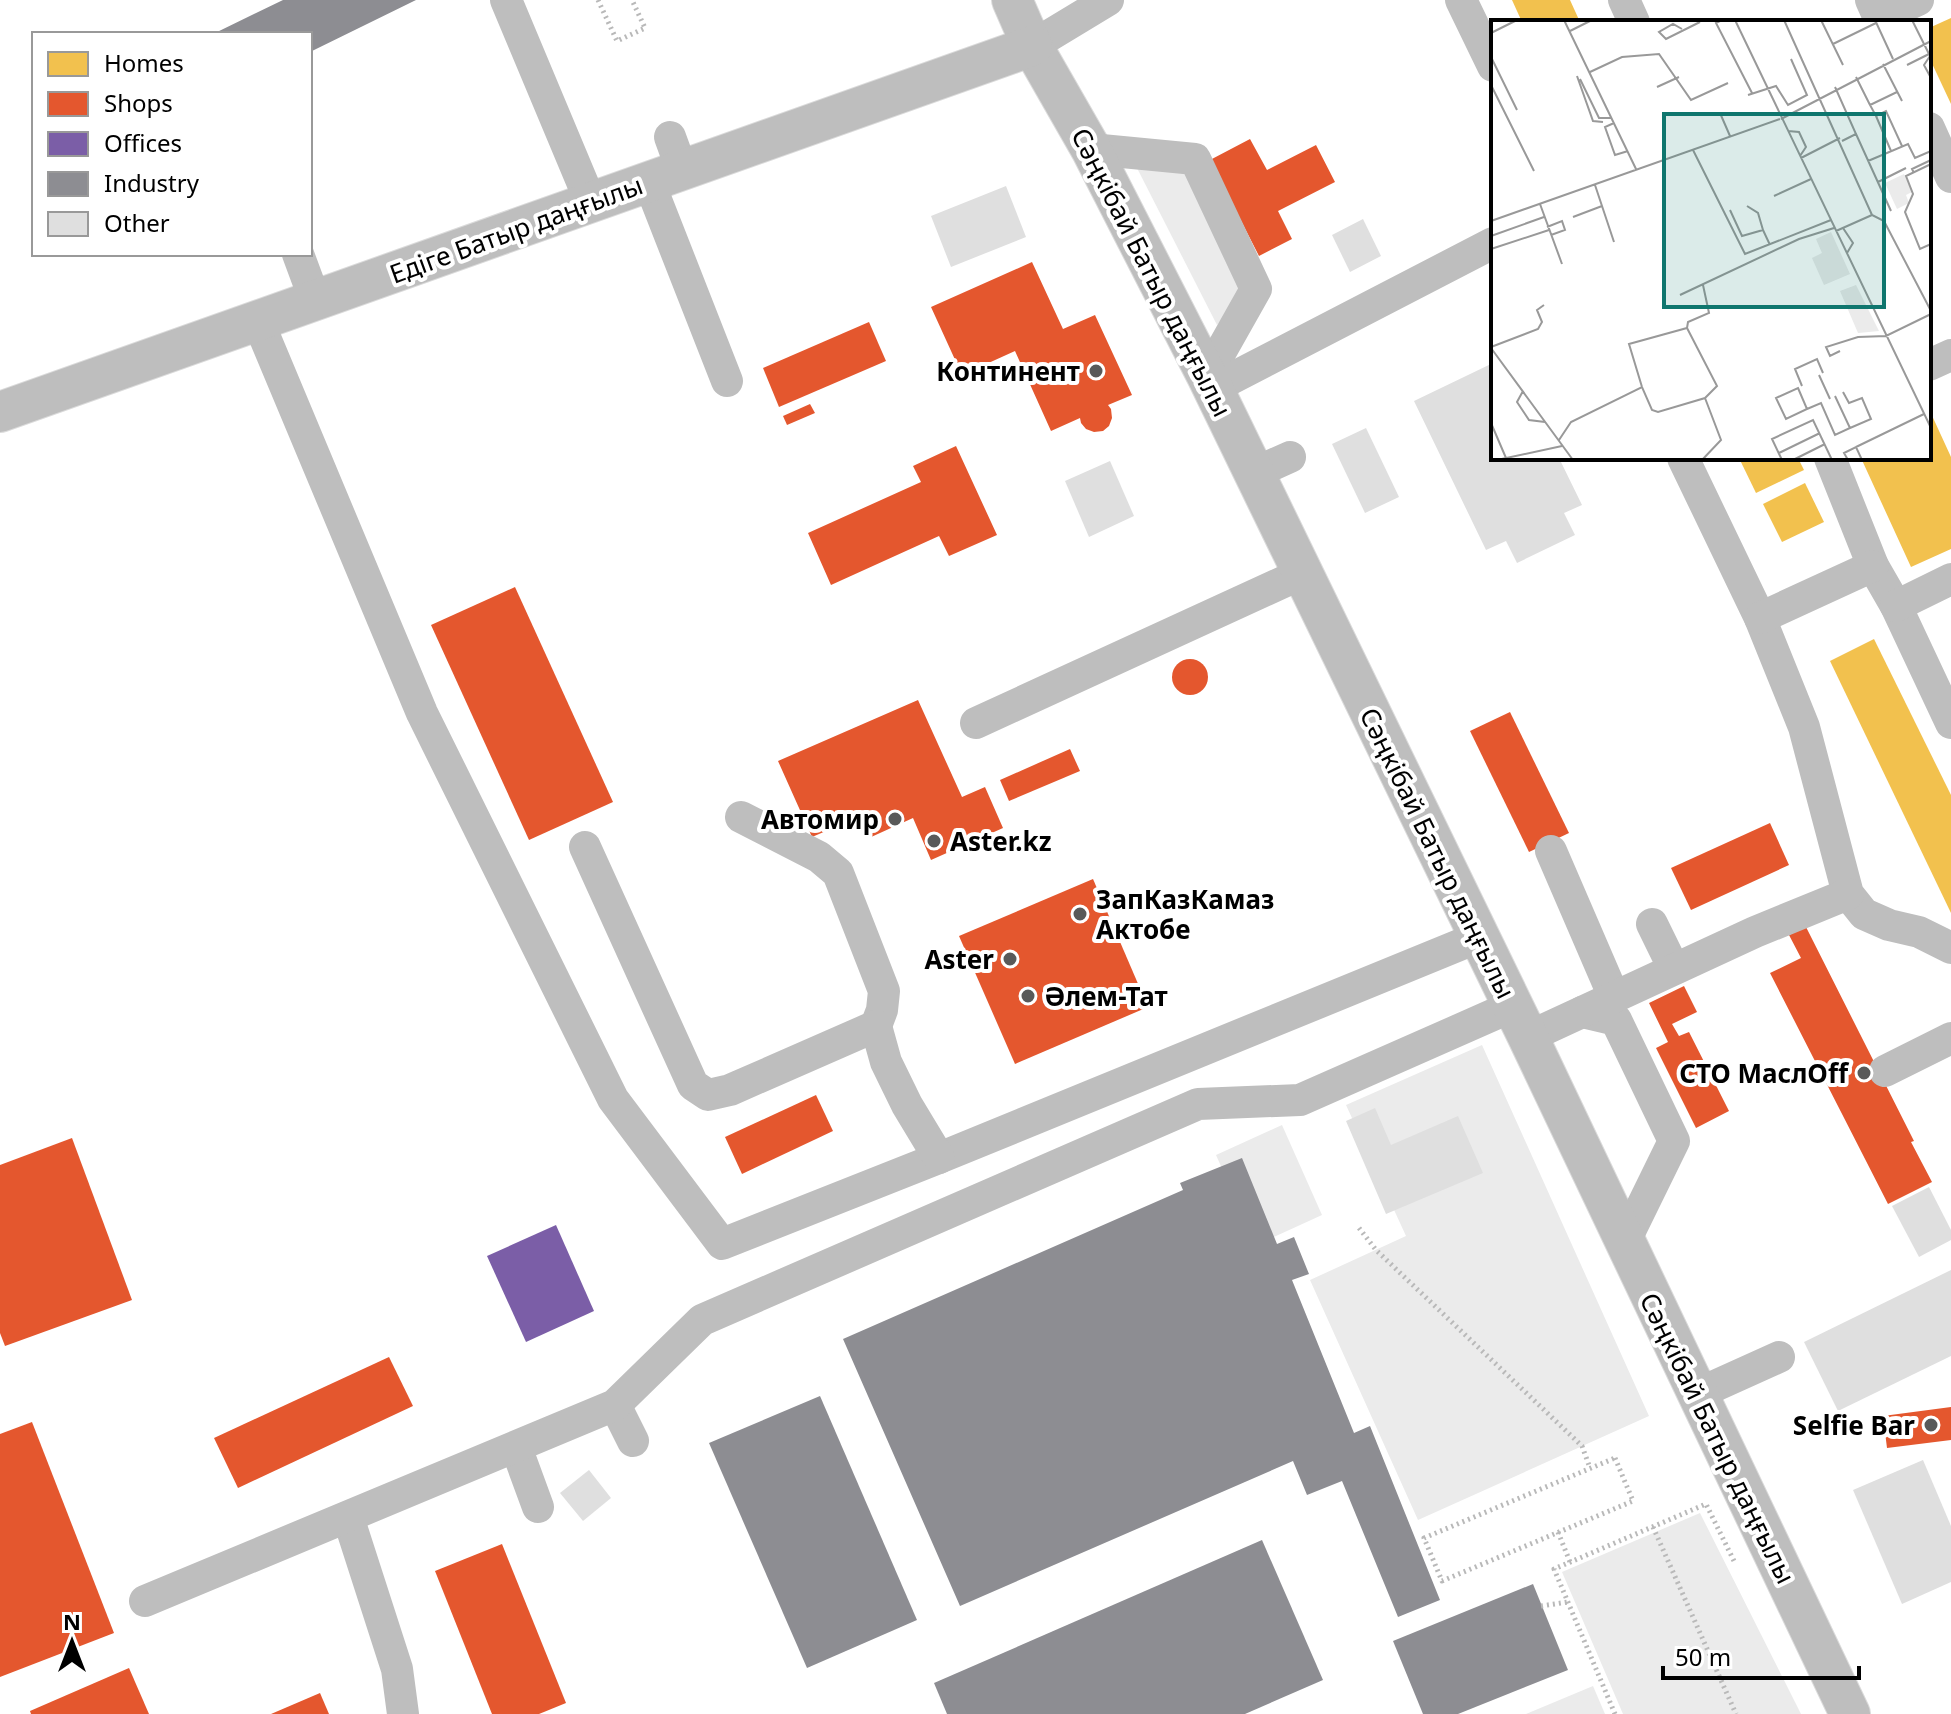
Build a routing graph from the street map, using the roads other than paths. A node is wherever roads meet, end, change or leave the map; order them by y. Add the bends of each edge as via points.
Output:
1 (506, 0) edge
2 (1012, 0) edge
3 (1108, 0) edge
4 (1461, 0) edge
5 (1624, 0) edge
6 (1918, 0) edge
7 (1877, 13) edge
8 (1633, 20) edge
9 (1032, 46) junction
10 (1491, 62) edge
11 (1931, 132) edge
12 (1091, 149) junction
13 (667, 163) junction
14 (1951, 177) edge
15 (591, 203) junction
16 (1491, 244) edge
17 (299, 256) edge
18 (315, 300) junction
19 (258, 321) junction
20 (1951, 355) edge
21 (1931, 364) edge
22 (727, 381) dead end
23 (1210, 382) junction
24 (0, 412) edge
25 (1290, 457) dead end
26 (1684, 460) edge
27 (1831, 460) edge
28 (1254, 473) junction
29 (1873, 566) junction
30 (1303, 573) junction
31 (1951, 579) edge
32 (1896, 606) junction
33 (1760, 618) junction
34 (976, 723) dead end
35 (1951, 723) edge
36 (741, 817) dead end
37 (585, 847) dead end
38 (1551, 851) dead end
39 (1848, 894) junction
40 (1652, 924) dead end
41 (1479, 937) junction
42 (1951, 948) edge
43 (1674, 969) junction
44 (1614, 997) junction
45 (1582, 1012) junction
46 (1520, 1022) junction
47 (876, 1026) junction
48 (1951, 1038) edge
49 (1885, 1071) dead end
50 (939, 1158) junction
51 (1625, 1241) junction
52 (1779, 1357) dead end
53 (1697, 1394) junction
54 (615, 1405) junction
55 (633, 1441) dead end
56 (516, 1447) junction
57 (538, 1507) dead end
58 (348, 1517) junction
59 (145, 1601) dead end
60 (403, 1714) edge
61 (1850, 1714) edge

1 - 15 street
2 - 9 main road, Сәңкібай Батыр даңғылы
3 - 9 street
4 - 10 street
5 - 8 street
6 - 7 street
9 - 12 main road, Сәңкібай Батыр даңғылы
9 - 13 main road, Едіге Батыр даңғылы
11 - 14 street
12 - 23 main road, Сәңкібай Батыр даңғылы
12 - 23 street via 1195,159 1256,289
13 - 15 main road, Едіге Батыр даңғылы
13 - 22 street
15 - 18 main road, Едіге Батыр даңғылы
16 - 23 street
17 - 18 street
18 - 19 main road, Едіге Батыр даңғылы
19 - 24 main road, Едіге Батыр даңғылы
19 - 50 street via 422,713 613,1099 722,1244
20 - 21 street
23 - 28 main road, Сәңкібай Батыр даңғылы
25 - 28 street
26 - 33 street
27 - 29 street
28 - 30 main road, Сәңкібай Батыр даңғылы
29 - 32 street
29 - 33 street
30 - 34 street
30 - 41 main road, Сәңкібай Батыр даңғылы
31 - 32 street
32 - 35 street
33 - 39 street via 1804,727
36 - 47 street via 819,857 838,873 884,991
37 - 47 street via 693,1085 708,1095
38 - 44 street
39 - 42 street via 1864,914
39 - 43 street via 1759,940
40 - 43 street
41 - 46 main road, Сәңкібай Батыр даңғылы
41 - 50 street
43 - 44 street
44 - 45 street
45 - 46 street
45 - 51 street via 1616,1020 1674,1141
46 - 51 main road, Сәңкібай Батыр даңғылы
46 - 54 street via 1300,1100 1198,1104 702,1320
47 - 50 street via 886,1062
48 - 49 street
51 - 53 main road, Сәңкібай Батыр даңғылы
52 - 53 street
53 - 61 main road, Сәңкібай Батыр даңғылы
54 - 55 street
54 - 56 street
56 - 57 street
56 - 58 street
58 - 59 street
58 - 60 street via 397,1669

